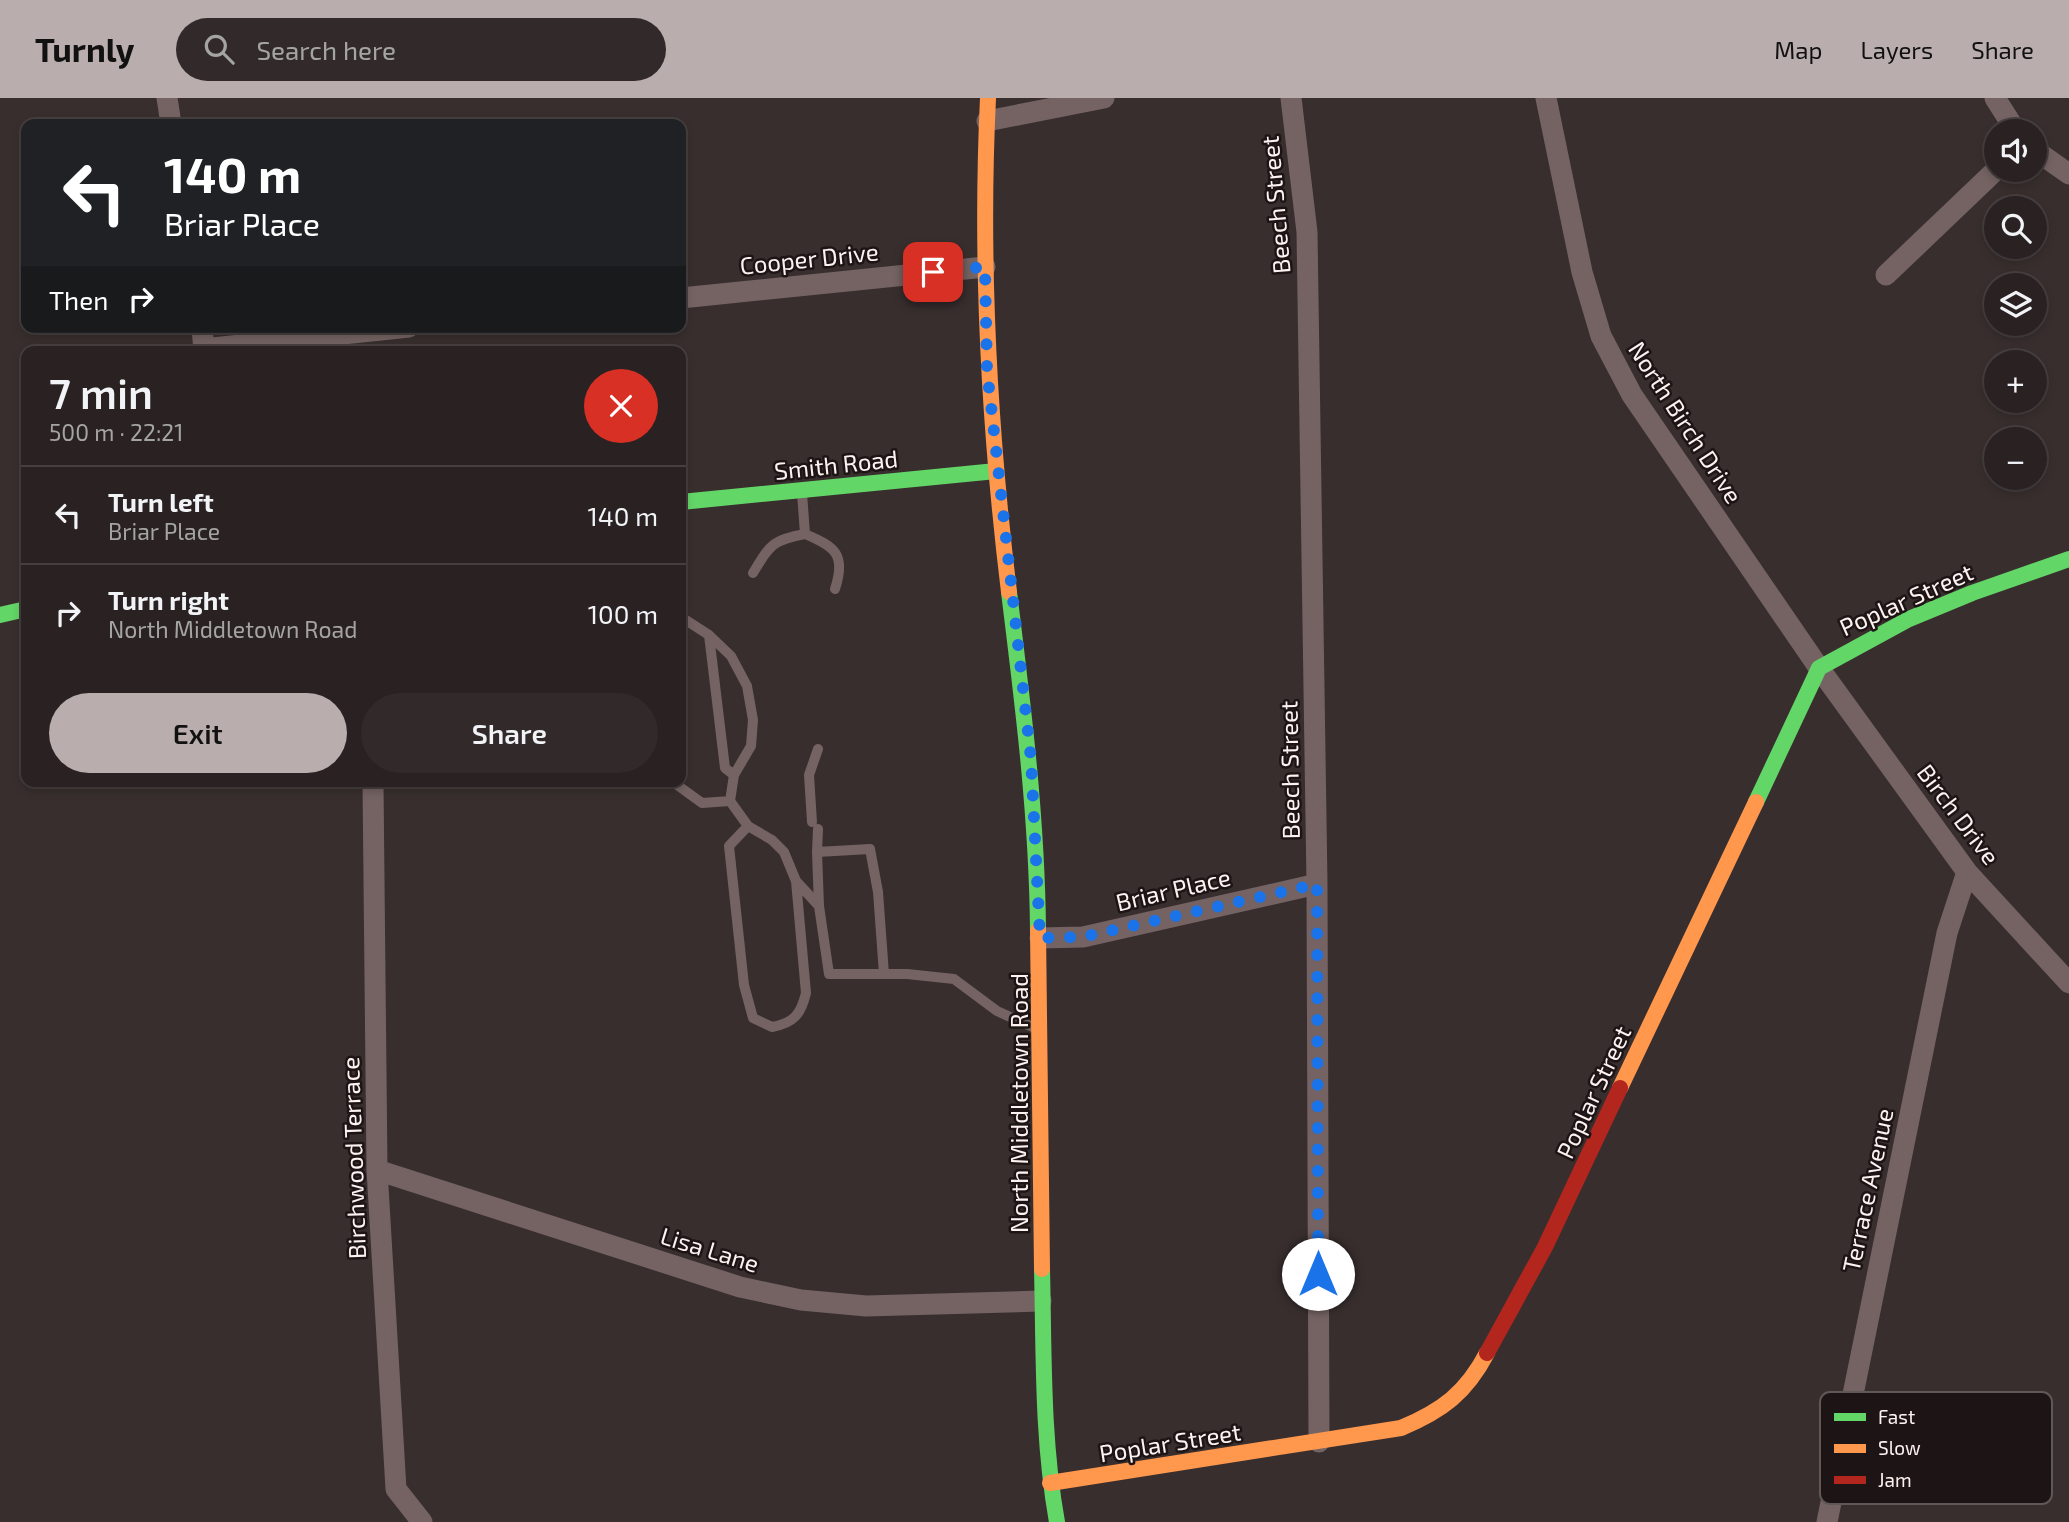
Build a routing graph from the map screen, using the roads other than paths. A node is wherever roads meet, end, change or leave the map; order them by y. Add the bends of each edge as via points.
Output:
1 (167, 98) edge
2 (988, 98) edge
3 (1104, 98) edge
4 (1291, 98) edge
5 (1546, 98) edge
6 (1995, 98) edge
7 (170, 119) edge
8 (2008, 119) edge
9 (987, 121) junction
10 (2047, 158) edge
11 (2069, 174) edge
12 (1984, 181) edge
13 (985, 267) junction
14 (1886, 275) dead end
15 (686, 297) edge
16 (358, 333) edge
17 (247, 346) edge
18 (996, 471) junction
19 (802, 490) junction
20 (686, 502) edge
21 (805, 534) junction
22 (2069, 559) edge
23 (753, 573) dead end
24 (835, 589) dead end
25 (21, 610) edge
26 (0, 615) edge
27 (686, 620) edge
28 (709, 635) junction
29 (1819, 668) junction
30 (818, 749) dead end
31 (734, 775) junction
32 (373, 787) edge
33 (680, 787) edge
34 (730, 800) junction
35 (748, 827) junction
36 (817, 852) junction
37 (1967, 872) junction
38 (796, 881) junction
39 (1317, 884) junction
40 (819, 906) junction
41 (1040, 938) junction
42 (884, 974) junction
43 (2069, 983) edge
44 (1040, 1031) junction
45 (377, 1170) junction
46 (1041, 1301) junction
47 (1853, 1392) edge
48 (1319, 1442) junction
49 (1050, 1483) junction
50 (1831, 1504) edge
51 (422, 1522) edge
52 (1057, 1522) edge
53 (1827, 1522) edge

1 - 7 street
2 - 9 street, North Middletown Road
3 - 9 street
4 - 39 street, Beech Street via 1307,232
5 - 29 street, North Birch Drive via 1582,272 1601,336 1632,395
6 - 8 street
9 - 13 street, North Middletown Road
10 - 11 street
12 - 14 street
13 - 15 street, Cooper Drive
13 - 18 street, North Middletown Road via 987,370
16 - 17 street
18 - 19 street, Smith Road
18 - 41 street, North Middletown Road via 1031,759
19 - 20 street, Smith Road
19 - 21 lane
21 - 23 lane via 771,545
21 - 24 lane via 828,544 839,557
22 - 29 street, Poplar Street via 1894,625
25 - 26 street
27 - 28 lane
28 - 31 lane via 725,768
28 - 31 lane via 731,656 747,685 753,720 751,746
29 - 37 street, Birch Drive
29 - 48 street, Poplar Street via 1545,1247 1481,1365 1458,1395 1433,1415 1401,1428
30 - 36 lane via 809,775
31 - 34 lane
32 - 45 street, Birchwood Terrace
33 - 34 lane via 702,803
34 - 35 lane
35 - 38 lane via 784,852
35 - 38 lane via 729,846 744,985 753,1018 772,1027 794,1019 806,993
36 - 40 lane
36 - 42 lane via 870,849
37 - 43 street, Birch Drive
37 - 47 street, Terrace Avenue via 1947,933
38 - 40 lane
39 - 41 street, Briar Place via 1083,937
39 - 48 street, Beech Street
40 - 42 lane via 829,974
41 - 44 street, North Middletown Road
42 - 44 lane via 954,979 997,1011
44 - 46 street, North Middletown Road
45 - 46 street, Lisa Lane via 740,1287 801,1300 866,1306
45 - 51 street, Birchwood Terrace via 396,1489
46 - 49 street, North Middletown Road
48 - 49 street, Poplar Street
49 - 52 street, North Middletown Road
50 - 53 street, Terrace Avenue

